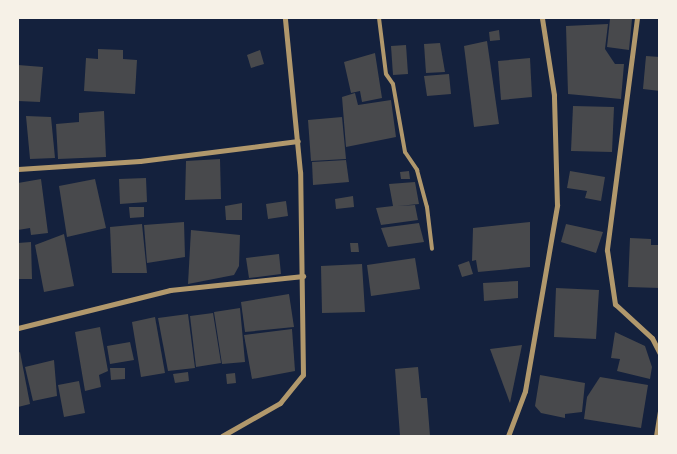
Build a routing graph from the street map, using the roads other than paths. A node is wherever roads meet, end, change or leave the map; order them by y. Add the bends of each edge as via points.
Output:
1 (285, 18) edge
2 (379, 18) edge
3 (542, 18) edge
4 (637, 18) edge
5 (298, 141) junction
6 (18, 169) edge
7 (432, 248) dead end
8 (303, 276) junction
9 (18, 328) edge
10 (660, 354) edge
11 (660, 411) edge
12 (222, 436) edge
13 (508, 436) edge
14 (656, 436) edge

1 - 5 street
2 - 7 lane via 386,74 393,84 405,152 427,207
3 - 13 street via 554,95 557,205 525,391
4 - 10 street via 607,250 615,304 652,338
5 - 6 street via 148,161
5 - 8 street
8 - 9 street via 170,290
8 - 12 street via 303,375 280,404
11 - 14 street

